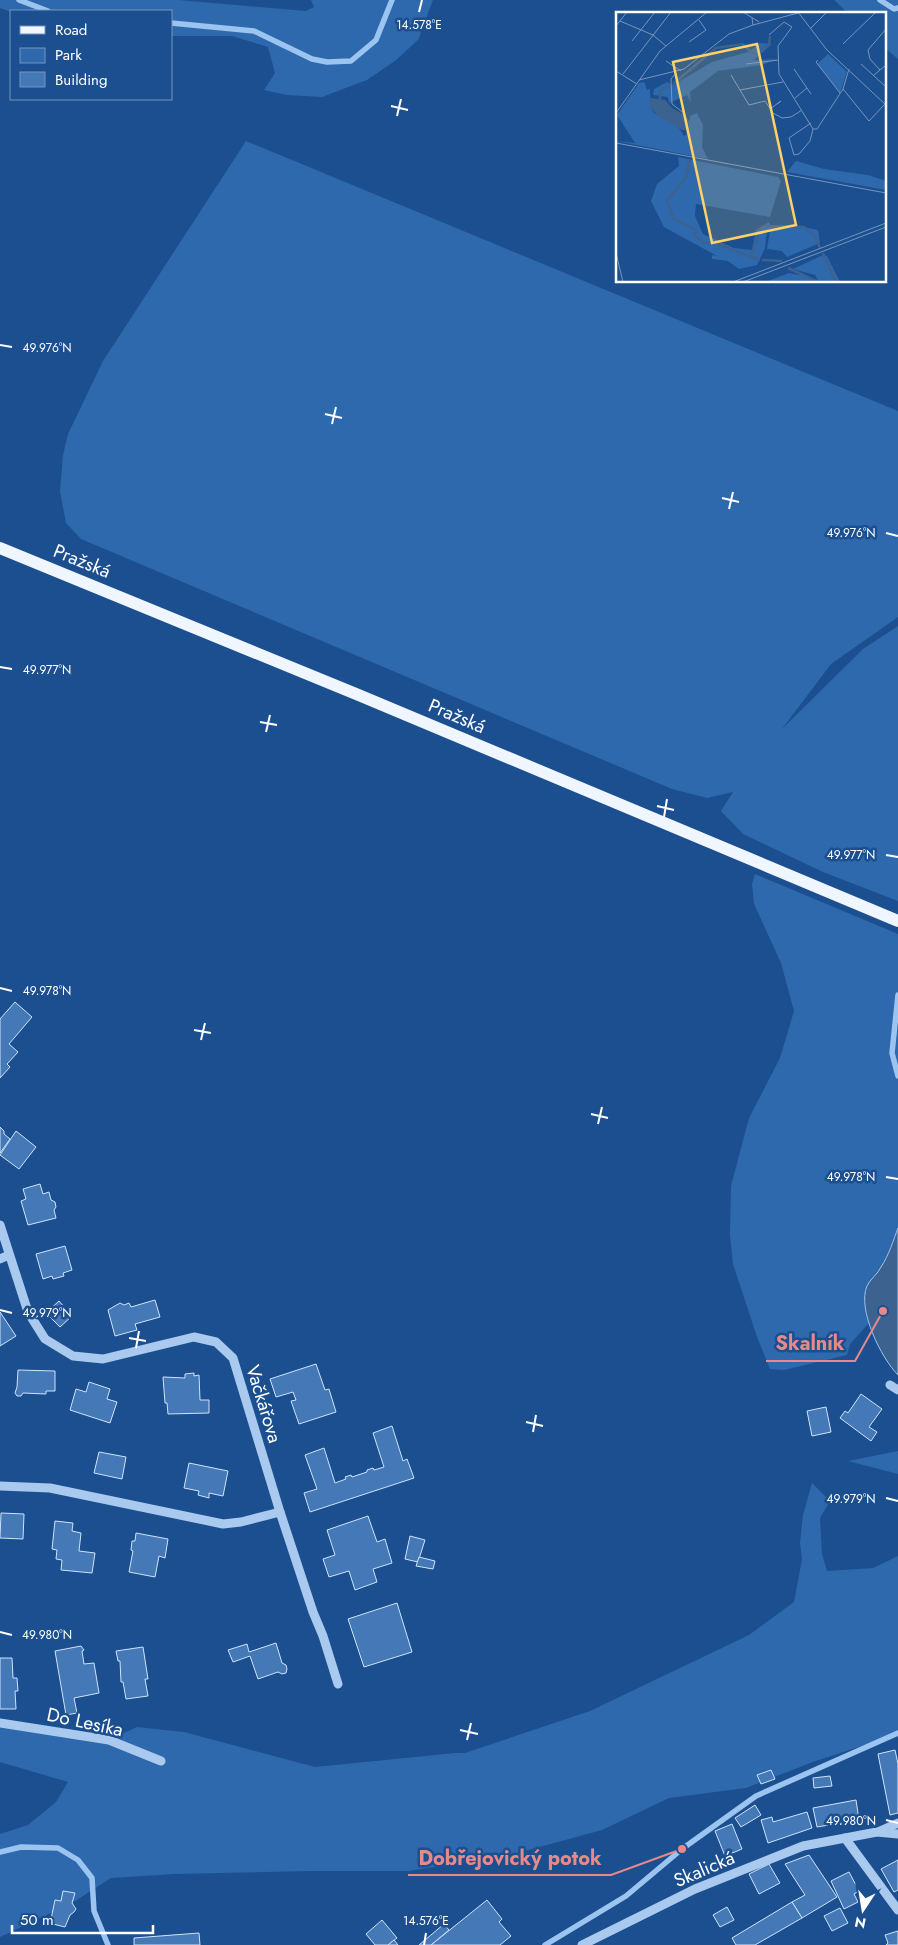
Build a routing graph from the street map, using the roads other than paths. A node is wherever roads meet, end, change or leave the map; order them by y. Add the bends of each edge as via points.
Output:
1 (0, 548) edge
2 (898, 921) edge
3 (0, 1225) edge
4 (9, 1255) junction
5 (0, 1259) edge
6 (0, 1486) edge
7 (280, 1512) junction
8 (338, 1684) dead end
9 (0, 1723) edge
10 (161, 1761) dead end
11 (898, 1824) edge
12 (877, 1832) junction
13 (898, 1834) edge
14 (845, 1838) junction
15 (898, 1910) edge
16 (582, 1945) edge

1 - 2 main road, Pražská
3 - 4 street, Vačkářova
4 - 5 street
4 - 7 street, Vačkářova via 28,1312 45,1339 73,1356 103,1359 194,1337 216,1342 233,1358
6 - 7 street via 50,1488 223,1524
7 - 8 street, Vačkářova
9 - 10 street, Do Lesíka via 109,1740
11 - 12 street, Skalická
12 - 13 street, Skalická
12 - 14 street, Skalická
14 - 15 street
14 - 16 street, Skalická via 803,1846 704,1885

